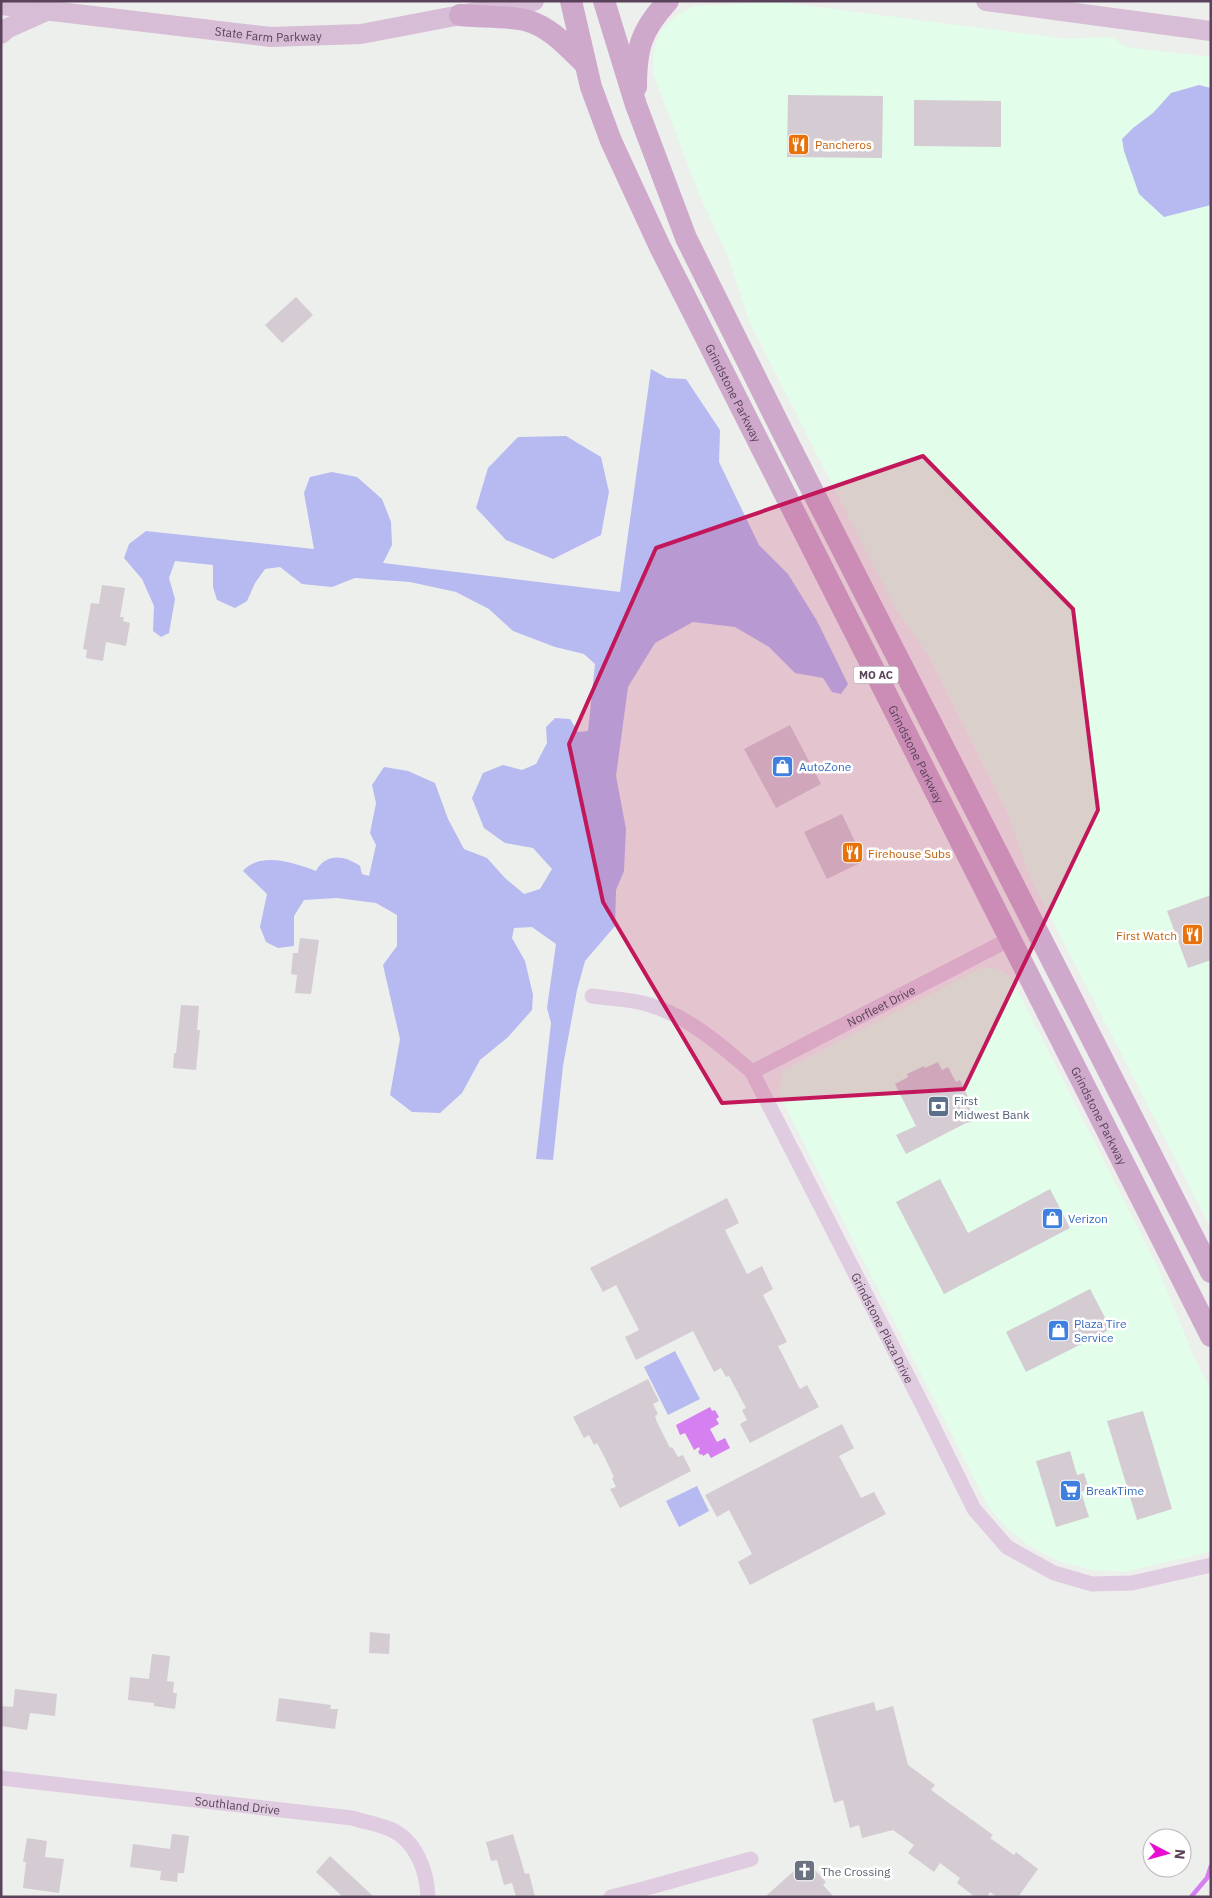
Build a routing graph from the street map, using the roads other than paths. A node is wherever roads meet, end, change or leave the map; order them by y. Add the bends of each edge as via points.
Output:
1 (486, 1) edge
2 (534, 1) edge
3 (570, 1) edge
4 (604, 1) edge
5 (668, 1) edge
6 (986, 1) edge
7 (1, 5) edge
8 (47, 10) junction
9 (460, 15) junction
10 (1211, 31) edge
11 (1, 34) edge
12 (585, 64) junction
13 (636, 106) junction
14 (1010, 939) junction
15 (592, 996) dead end
16 (752, 1072) junction
17 (1211, 1272) edge
18 (1211, 1336) edge
19 (1211, 1565) edge
20 (1, 1778) edge
21 (751, 1860) dead end
22 (428, 1897) edge
23 (611, 1897) edge

1 - 9 main road
2 - 9 street, State Farm Parkway
3 - 12 main road, Grindstone Parkway / MO AC
4 - 13 main road, MO AC
5 - 13 main road via 641,40 636,64
6 - 10 street
7 - 8 street, State Farm Parkway
8 - 9 street, State Farm Parkway via 271,37 361,34
8 - 11 street
9 - 12 main road via 525,20 544,28
12 - 14 main road, Grindstone Parkway / MO AC via 611,141 660,247
13 - 17 main road, MO AC via 686,238
14 - 16 street, Norfleet Drive
14 - 18 main road, Grindstone Parkway / MO AC
15 - 16 street, Grindstone Plaza Drive via 649,1005 683,1019
16 - 19 street, Grindstone Plaza Drive via 974,1509 1007,1547 1054,1574 1092,1584 1132,1583
20 - 22 street, Southland Drive via 352,1818 392,1830 407,1842 420,1858 428,1880
21 - 23 street

